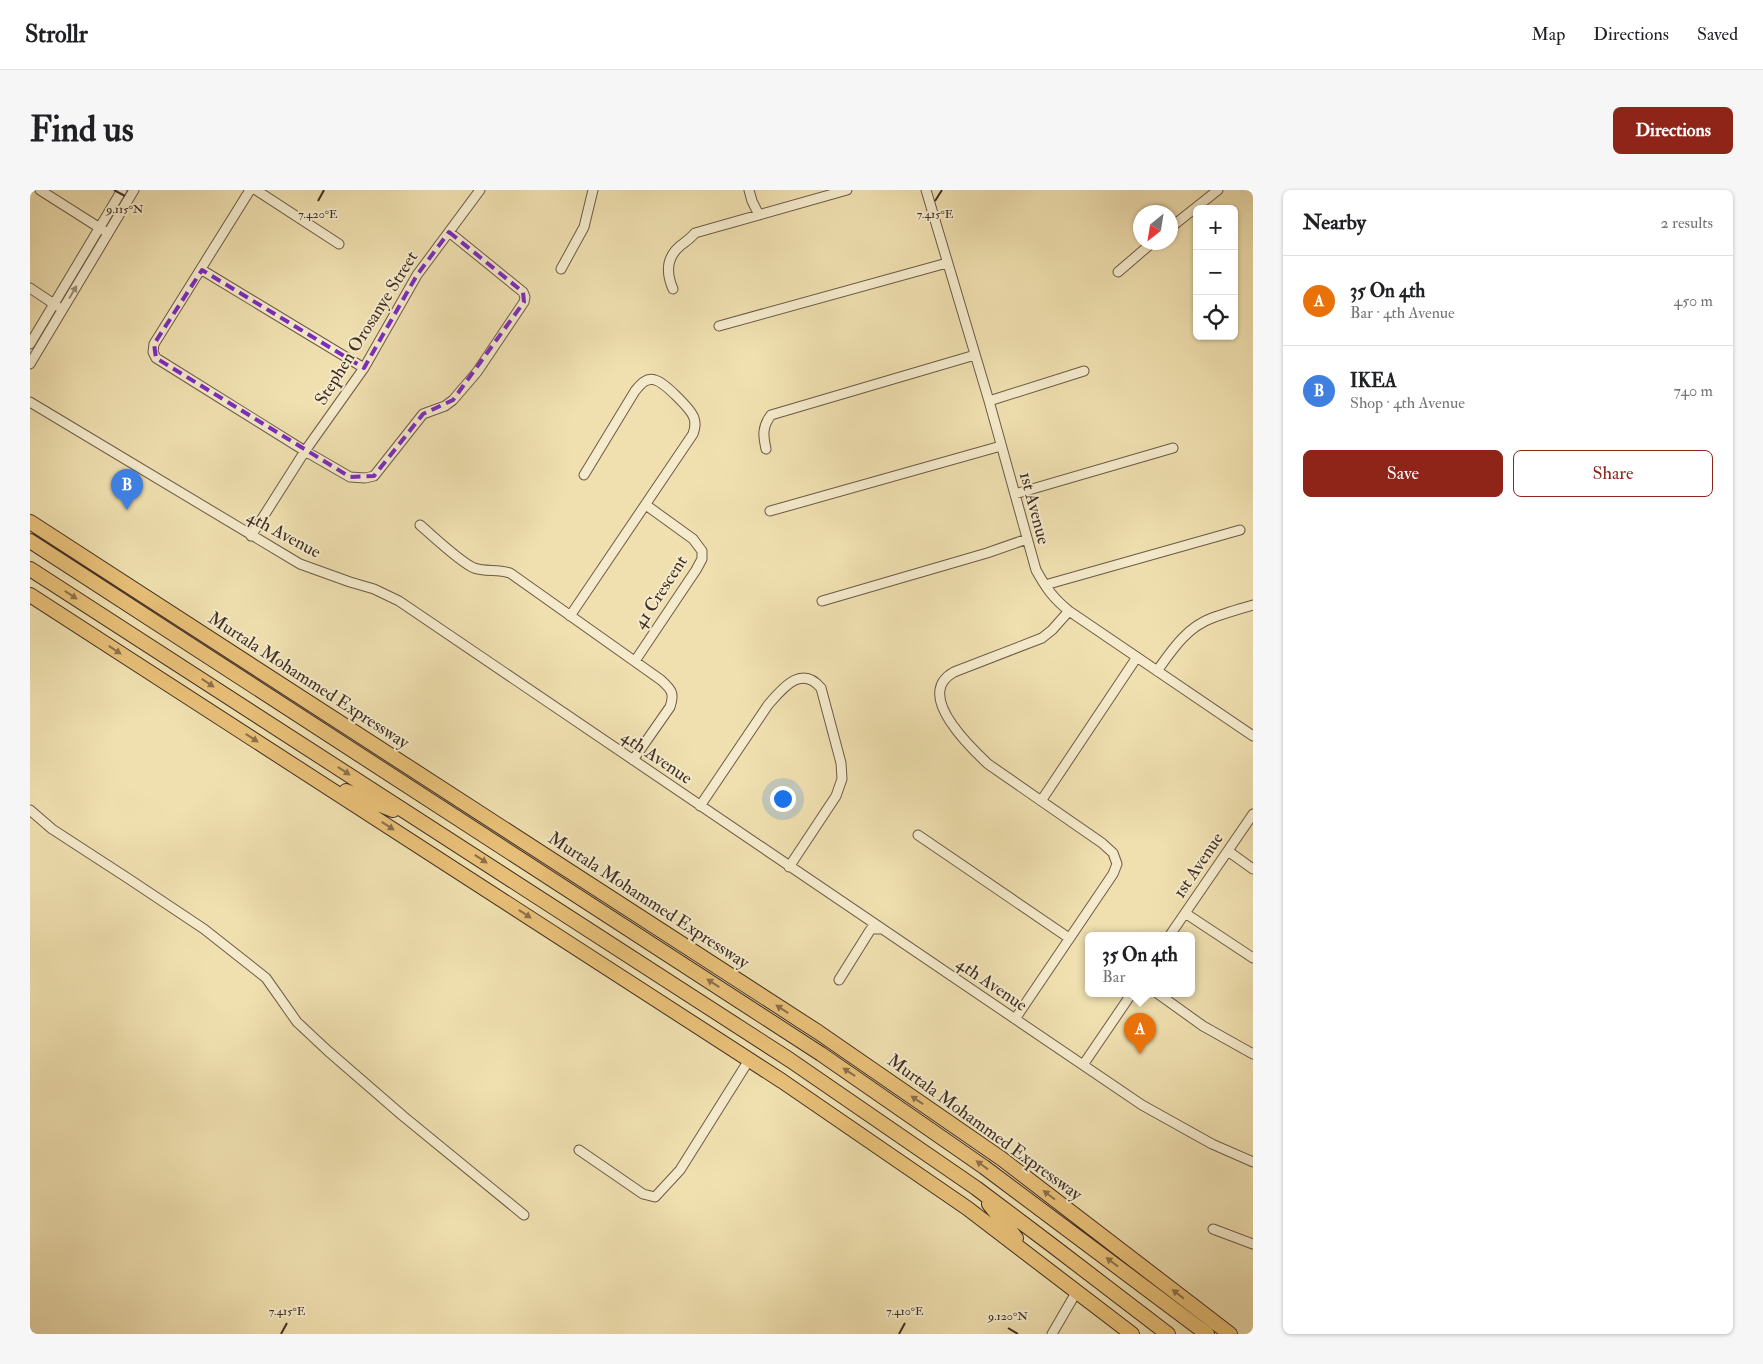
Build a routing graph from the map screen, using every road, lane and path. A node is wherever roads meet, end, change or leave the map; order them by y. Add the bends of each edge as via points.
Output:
1 (40, 190) edge
2 (122, 190) edge
3 (134, 190) edge
4 (250, 190) edge
5 (256, 190) edge
6 (480, 190) edge
7 (593, 190) edge
8 (749, 190) edge
9 (846, 190) edge
10 (926, 190) edge
11 (1218, 190) edge
12 (759, 215) junction
13 (1178, 222) edge
14 (100, 228) junction
15 (449, 232) junction
16 (108, 233) junction
17 (339, 244) dead end
18 (1144, 250) edge
19 (947, 263) junction
20 (561, 268) dead end
21 (202, 270) junction
22 (1118, 272) dead end
23 (30, 288) edge
24 (673, 289) dead end
25 (54, 304) junction
26 (63, 309) junction
27 (719, 326) dead end
28 (30, 344) edge
29 (975, 355) junction
30 (30, 364) edge
31 (364, 368) junction
32 (1084, 371) dead end
33 (989, 401) junction
34 (30, 402) edge
35 (1001, 446) junction
36 (1173, 448) dead end
37 (766, 449) dead end
38 (305, 451) junction
39 (584, 474) dead end
40 (1015, 494) junction
41 (646, 505) junction
42 (770, 511) dead end
43 (30, 522) edge
44 (420, 525) dead end
45 (1240, 530) dead end
46 (252, 536) junction
47 (1027, 539) junction
48 (30, 540) edge
49 (30, 569) edge
50 (1045, 585) junction
51 (30, 595) edge
52 (822, 601) dead end
53 (1253, 605) edge
54 (1069, 611) junction
55 (570, 616) junction
56 (1137, 658) junction
57 (634, 661) junction
58 (1157, 671) junction
59 (355, 732) junction
60 (1253, 736) edge
61 (633, 760) junction
62 (317, 780) junction
63 (431, 799) junction
64 (1041, 801) junction
65 (700, 806) junction
66 (30, 810) edge
67 (1253, 814) edge
68 (421, 821) junction
69 (918, 835) dead end
70 (1228, 850) junction
71 (789, 867) junction
72 (1253, 868) edge
73 (1185, 913) junction
74 (881, 929) junction
75 (1172, 932) edge
76 (1068, 938) junction
77 (1253, 958) edge
78 (839, 980) dead end
79 (1129, 997) edge
80 (1162, 997) edge
81 (1015, 1019) junction
82 (1253, 1054) edge
83 (750, 1060) junction
84 (1083, 1065) junction
85 (579, 1150) dead end
86 (1253, 1162) edge
87 (976, 1188) junction
88 (524, 1215) dead end
89 (1213, 1229) dead end
90 (1253, 1244) edge
91 (1031, 1256) junction
92 (1077, 1291) junction
93 (1171, 1306) junction
94 (1052, 1334) edge
95 (1132, 1334) edge
96 (1168, 1334) edge
97 (1207, 1334) edge
98 (1222, 1334) edge
99 (1230, 1334) edge

1 - 14 street
2 - 14 street
3 - 16 street
4 - 21 street
5 - 17 street
6 - 15 street, Stephen Orosanye Street
7 - 20 street via 584,227
8 - 12 street
9 - 12 street
10 - 19 street, 1st Avenue
11 - 13 street
12 - 24 street via 695,233 674,251 668,260 668,278
14 - 16 street
14 - 25 street
15 - 31 street, Stephen Orosanye Street via 417,275
15 - 38 street via 523,292 524,302 477,372 453,400 423,414 374,476 350,477
26 -> 16 street
18 - 22 street
19 - 27 street
19 - 29 street, 1st Avenue
21 - 31 street
21 - 38 street via 154,344 156,358
23 - 25 street
25 - 26 street
25 - 28 street
26 - 30 street
29 - 33 street, 1st Avenue
29 - 37 street via 771,415 763,432
31 - 38 street, Stephen Orosanye Street
32 - 33 street
33 - 35 street, 1st Avenue
34 - 46 street, 4th Avenue
35 - 40 street, 1st Avenue
35 - 42 street
36 - 40 street
38 - 46 street, Stephen Orosanye Street
39 - 41 street via 635,390 642,382 654,379 679,399 694,416 696,425
40 - 47 street, 1st Avenue
41 - 55 street
41 - 57 street, 41 Crescent via 693,539 702,551 702,559
43 - 59 highway, Murtala Mohammed Expressway
44 - 55 street via 468,565 510,573
45 - 50 street
46 - 61 street, 4th Avenue via 300,564 399,601
47 - 50 street, 1st Avenue via 1036,570
47 - 52 street
48 - 63 highway, Murtala Mohammed Expressway
49 -> 68 highway
50 - 54 street, 1st Avenue
51 -> 62 highway
53 - 58 street via 1210,618 1196,626 1181,638
54 - 56 street, 1st Avenue
54 - 64 street via 1042,638 954,672 946,677 939,690 945,711 956,731 972,750
55 - 57 street
56 - 58 street, 1st Avenue
56 - 64 street
57 - 61 street via 666,684 673,697 670,707
58 - 60 street, 1st Avenue
59 - 63 highway
99 -> 59 highway, Murtala Mohammed Expressway via 1064,1206 922,1103
61 - 65 street, 4th Avenue
62 - 68 highway
62 -> 83 highway
93 -> 63 highway, Murtala Mohammed Expressway via 895,1104
64 - 76 street via 1102,843 1114,853 1117,864
65 - 71 street, 4th Avenue
65 - 71 street via 779,692 798,679 815,681 821,688 841,763 842,779 836,796
66 - 88 street via 52,829 204,930 266,978 297,1022 328,1051
67 - 70 street, 1st Avenue
68 -> 87 highway via 790,1060
69 - 76 street
70 - 72 street
70 - 73 street, 1st Avenue
71 - 74 street, 4th Avenue
73 - 75 street, 1st Avenue
73 - 77 street
74 - 78 street via 871,929
74 - 81 street, 4th Avenue
76 - 81 street
79 - 84 street
80 - 82 street via 1203,1026
81 - 84 street, 4th Avenue
83 - 85 street via 680,1170 656,1197 643,1194
83 - 91 highway via 917,1172
84 - 86 street, 4th Avenue via 1186,1131
87 - 91 highway
87 - 96 highway
89 - 90 street
91 - 92 highway
92 - 94 street
92 - 95 highway
93 - 97 highway, Murtala Mohammed Expressway
93 - 98 highway

